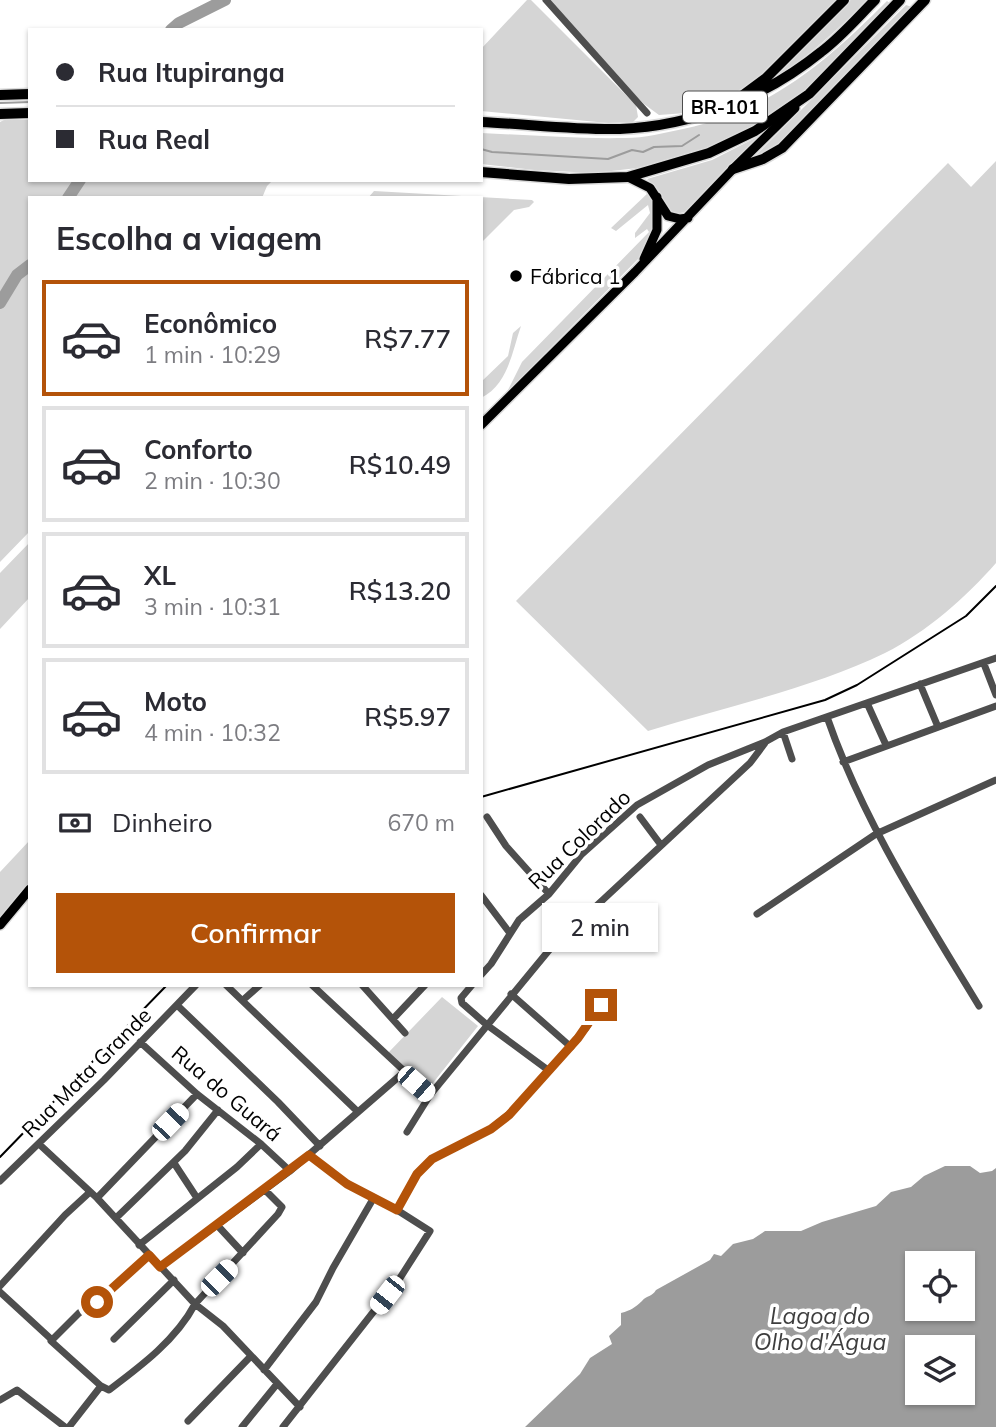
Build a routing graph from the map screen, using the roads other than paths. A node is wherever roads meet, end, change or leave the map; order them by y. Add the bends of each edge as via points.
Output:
1 (546, 0) edge
2 (844, 0) edge
3 (875, 0) edge
4 (900, 0) edge
5 (925, 0) edge
6 (28, 94) edge
7 (808, 94) junction
8 (0, 95) edge
9 (721, 109) junction
10 (28, 113) edge
11 (648, 113) dead end
12 (0, 114) edge
13 (483, 122) edge
14 (733, 169) junction
15 (483, 172) edge
16 (628, 177) junction
17 (657, 197) junction
18 (688, 218) junction
19 (635, 272) junction
20 (483, 423) edge
21 (996, 659) edge
22 (984, 664) junction
23 (919, 684) junction
24 (996, 695) edge
25 (867, 702) junction
26 (996, 706) edge
27 (827, 717) junction
28 (938, 727) junction
29 (783, 732) junction
30 (765, 742) junction
31 (886, 745) junction
32 (792, 759) dead end
33 (843, 762) junction
34 (996, 780) edge
35 (487, 817) dead end
36 (640, 817) dead end
37 (876, 834) junction
38 (661, 845) junction
39 (28, 891) edge
40 (549, 894) junction
41 (483, 898) edge
42 (757, 914) dead end
43 (0, 925) edge
44 (509, 932) junction
45 (483, 969) edge
46 (194, 987) edge
47 (228, 987) edge
48 (258, 987) edge
49 (314, 987) edge
50 (364, 987) edge
51 (423, 987) edge
52 (470, 987) edge
53 (511, 994) junction
54 (607, 994) dead end
55 (243, 1000) junction
56 (177, 1006) junction
57 (979, 1006) dead end
58 (393, 1019) junction
59 (487, 1026) junction
60 (405, 1033) dead end
61 (141, 1042) junction
62 (570, 1047) junction
63 (548, 1070) junction
64 (404, 1073) junction
65 (197, 1094) junction
66 (430, 1095) junction
67 (218, 1110) junction
68 (358, 1111) junction
69 (407, 1132) dead end
70 (39, 1144) junction
71 (261, 1144) junction
72 (320, 1146) junction
73 (309, 1155) junction
74 (174, 1163) junction
75 (290, 1171) junction
76 (0, 1181) edge
77 (265, 1189) junction
78 (94, 1195) junction
79 (197, 1198) junction
80 (373, 1199) junction
81 (397, 1210) junction
82 (116, 1219) junction
83 (217, 1224) junction
84 (139, 1245) junction
85 (243, 1253) junction
86 (149, 1255) junction
87 (160, 1267) junction
88 (174, 1280) junction
89 (0, 1286) edge
90 (0, 1292) edge
91 (195, 1304) junction
92 (53, 1337) junction
93 (114, 1339) dead end
94 (251, 1356) junction
95 (264, 1370) junction
96 (277, 1384) junction
97 (101, 1386) junction
98 (0, 1400) edge
99 (300, 1407) junction
100 (188, 1421) dead end
101 (67, 1427) edge
102 (242, 1427) edge
103 (283, 1427) edge

1 - 11 street
2 - 9 highway via 766,78
3 - 9 highway, BR-101 via 800,68 771,87
4 - 7 highway, BR-101
5 - 14 highway via 782,148
6 - 8 highway
7 - 14 main road, BR-101
7 - 16 highway, BR-101 via 723,147
9 - 13 highway, BR-101 via 620,129
10 - 12 highway
14 - 18 main road, BR-101
15 - 16 highway, BR-101 via 569,179
16 - 17 main road via 646,185
17 - 18 main road via 668,216
17 - 19 main road, BR-101 via 655,236
18 - 19 main road, BR-101
19 - 20 main road, BR-101
21 - 22 street
22 - 23 street
22 - 24 street
23 - 25 street
23 - 28 street
25 - 27 street
25 - 31 street
26 - 28 street
27 - 29 street
27 - 33 street
28 - 31 street
29 - 30 street
29 - 32 street
30 - 38 street via 754,759
30 - 40 street, Rua Colorado via 708,765 642,800 581,855
31 - 33 street
33 - 37 street
34 - 37 street
35 - 40 street
36 - 38 street
37 - 42 street
37 - 57 street
38 - 53 street via 550,949
39 - 43 main road
40 - 44 street, Rua Colorado
41 - 44 street
44 - 45 street, Rua Colorado
46 - 56 street, Rua Mata Grande
47 - 55 street
48 - 55 street
49 - 64 street
50 - 58 street
51 - 58 street
52 - 59 street via 461,1002
53 - 59 street
53 - 62 street
54 - 62 street
55 - 68 street
56 - 61 street, Rua Mata Grande
56 - 72 street
58 - 60 street
59 - 63 street
59 - 66 street
61 - 65 street, Rua do Guará
61 - 70 street, Rua Mata Grande
62 - 63 street
63 - 81 street via 506,1118 427,1163
64 - 66 street
64 - 68 street
65 - 67 street, Rua do Guará
65 - 78 street
66 - 69 street
67 - 71 street, Rua do Guará
67 - 74 street
68 - 72 street
70 - 76 street, Rua Mata Grande
70 - 78 street
71 - 75 street, Rua do Guará
71 - 79 street
72 - 73 street
73 - 75 street
73 - 80 street
74 - 79 street
74 - 82 street
75 - 77 street
77 - 83 street
77 - 85 street via 282,1210
78 - 82 street
78 - 89 street via 65,1215
79 - 84 street
80 - 81 street
80 - 95 street via 316,1302
81 - 99 street via 430,1232
82 - 84 street
83 - 85 street
83 - 87 street
84 - 86 street
85 - 91 street
86 - 87 street
86 - 92 street
87 - 88 street
88 - 91 street
88 - 93 street
90 - 92 street
91 - 94 street
91 - 97 street via 178,1330 138,1369 109,1390
92 - 97 street via 52,1344
94 - 95 street
94 - 100 street
95 - 96 street
96 - 99 street
96 - 102 street
97 - 101 street
98 - 101 street via 17,1390
99 - 103 street

